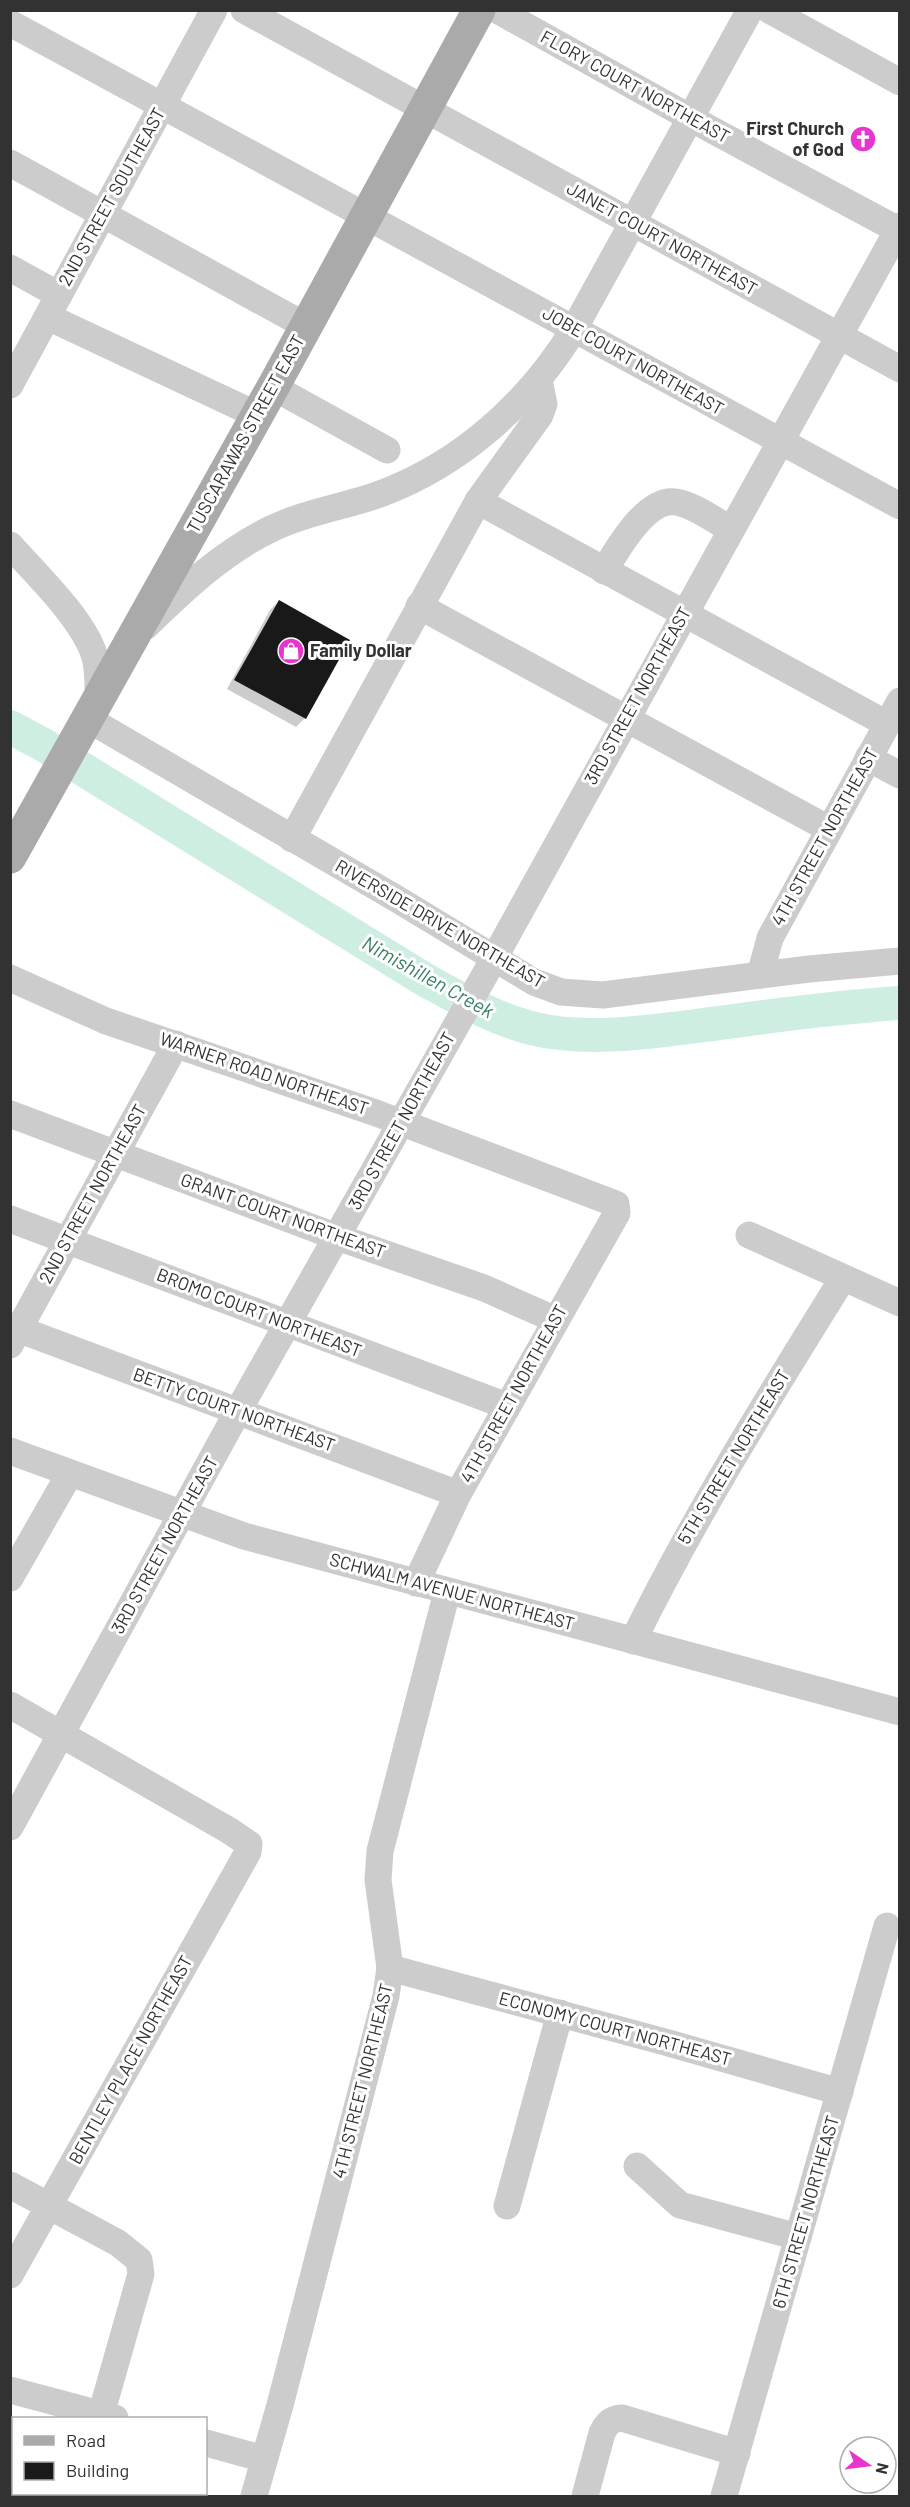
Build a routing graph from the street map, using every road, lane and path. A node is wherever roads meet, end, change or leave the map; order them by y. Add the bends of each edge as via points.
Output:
1 (214, 10) edge
2 (244, 10) edge
3 (479, 10) edge
4 (497, 10) edge
5 (750, 10) edge
6 (769, 10) edge
7 (10, 23) edge
8 (900, 82) edge
9 (162, 105) junction
10 (424, 111) junction
11 (692, 118) junction
12 (10, 163) edge
13 (104, 213) junction
14 (367, 217) junction
15 (633, 222) junction
16 (899, 229) edge
17 (10, 268) edge
18 (54, 306) junction
19 (306, 326) junction
20 (574, 329) junction
21 (839, 335) junction
22 (900, 369) edge
23 (539, 380) junction
24 (10, 385) edge
25 (273, 387) junction
26 (257, 415) junction
27 (779, 441) junction
28 (387, 450) dead end
29 (478, 501) junction
30 (900, 506) edge
31 (730, 529) junction
32 (10, 545) edge
33 (604, 571) junction
34 (419, 606) junction
35 (684, 614) junction
36 (126, 650) junction
37 (893, 713) edge
38 (88, 717) junction
39 (627, 718) junction
40 (868, 758) junction
41 (900, 775) edge
42 (829, 829) junction
43 (292, 839) junction
44 (10, 857) edge
45 (900, 961) edge
46 (490, 964) junction
47 (760, 975) junction
48 (10, 978) edge
49 (176, 1044) junction
50 (10, 1114) edge
51 (402, 1123) junction
52 (114, 1154) junction
53 (618, 1207) joint
54 (10, 1219) edge
55 (748, 1235) dead end
56 (337, 1237) junction
57 (67, 1241) junction
58 (843, 1278) junction
59 (900, 1303) edge
60 (556, 1320) junction
61 (287, 1324) junction
62 (13, 1333) edge
63 (507, 1406) junction
64 (238, 1411) junction
65 (10, 1451) edge
66 (70, 1473) junction
67 (458, 1494) junction
68 (182, 1515) junction
69 (10, 1578) edge
70 (416, 1583) junction
71 (447, 1592) junction
72 (633, 1641) junction
73 (10, 1705) edge
74 (900, 1712) edge
75 (62, 1733) junction
76 (10, 1827) edge
77 (887, 1926) dead end
78 (390, 1968) junction
79 (560, 2013) junction
80 (840, 2092) junction
81 (637, 2166) dead end
82 (10, 2185) edge
83 (50, 2206) junction
84 (507, 2206) dead end
85 (798, 2237) junction
86 (10, 2275) edge
87 (10, 2390) edge
88 (105, 2417) edge
89 (207, 2443) edge
90 (737, 2453) junction
91 (264, 2459) junction
92 (254, 2496) edge
93 (585, 2496) edge
94 (724, 2496) edge

1 - 9 street, 2ND STREET SOUTHEAST
2 - 10 street, JANET COURT NORTHEAST
3 - 10 main road, TUSCARAWAS STREET EAST
4 - 11 street, FLORY COURT NORTHEAST
5 - 11 street
6 - 8 street
7 - 9 street, JOBE COURT NORTHEAST
9 - 13 street, 2ND STREET SOUTHEAST
9 - 14 street, JOBE COURT NORTHEAST
10 - 14 main road, TUSCARAWAS STREET EAST
10 - 15 street, JANET COURT NORTHEAST
11 - 15 street
11 - 16 street, FLORY COURT NORTHEAST
12 - 13 street
13 - 18 street, 2ND STREET SOUTHEAST
13 - 19 street
14 - 19 main road, TUSCARAWAS STREET EAST
14 - 20 street, JOBE COURT NORTHEAST
15 - 20 street
15 - 21 street, JANET COURT NORTHEAST
16 - 21 street, 3RD STREET NORTHEAST
17 - 18 street
18 - 24 street, 2ND STREET SOUTHEAST
18 - 26 street
19 - 25 main road, TUSCARAWAS STREET EAST
20 - 23 street
20 - 27 street, JOBE COURT NORTHEAST
21 - 22 street, JANET COURT NORTHEAST
21 - 27 street, 3RD STREET NORTHEAST
23 - 29 street via 544,404 540,416
23 - 36 street via 490,428 427,472 377,495 286,522 236,549 188,586
25 - 26 main road, TUSCARAWAS STREET EAST
25 - 28 street
26 - 36 main road, TUSCARAWAS STREET EAST
27 - 30 street, JOBE COURT NORTHEAST
27 - 31 street, 3RD STREET NORTHEAST
29 - 33 street
29 - 34 street
31 - 33 street via 685,504 664,502 648,511 625,537
31 - 35 street, 3RD STREET NORTHEAST
32 - 38 street via 89,641 98,668
33 - 35 street
34 - 39 street
34 - 43 street
35 - 37 street
35 - 39 street, 3RD STREET NORTHEAST
36 - 38 main road, TUSCARAWAS STREET EAST
37 - 40 street, 4TH STREET NORTHEAST
38 - 43 street, RIVERSIDE DRIVE NORTHEAST
38 - 44 main road, TUSCARAWAS STREET EAST
39 - 42 street
39 - 46 street, 3RD STREET NORTHEAST
40 - 41 street
40 - 42 street, 4TH STREET NORTHEAST
42 - 47 street, 4TH STREET NORTHEAST via 770,938
43 - 46 street, RIVERSIDE DRIVE NORTHEAST
45 - 47 street, RIVERSIDE DRIVE NORTHEAST
46 - 47 street, RIVERSIDE DRIVE NORTHEAST via 547,988 589,996
46 - 51 street, 3RD STREET NORTHEAST
48 - 49 street, WARNER ROAD NORTHEAST via 106,1021
49 - 51 street, WARNER ROAD NORTHEAST
49 - 52 street, 2ND STREET NORTHEAST
50 - 52 street, GRANT COURT NORTHEAST
51 - 53 street, WARNER ROAD NORTHEAST
51 - 56 street, 3RD STREET NORTHEAST
52 - 56 street, GRANT COURT NORTHEAST
52 - 57 street, 2ND STREET NORTHEAST
53 - 60 street, 4TH STREET NORTHEAST
54 - 57 street, BROMO COURT NORTHEAST
55 - 58 street
56 - 60 street, GRANT COURT NORTHEAST via 484,1288
56 - 61 street, 3RD STREET NORTHEAST
57 - 61 street, BROMO COURT NORTHEAST
57 - 62 street, 2ND STREET NORTHEAST
58 - 59 street
58 - 72 street, 5TH STREET NORTHEAST via 736,1449 668,1569
60 - 63 street, 4TH STREET NORTHEAST
61 - 63 street, BROMO COURT NORTHEAST
61 - 64 street, 3RD STREET NORTHEAST
62 - 64 street, BETTY COURT NORTHEAST
63 - 67 street, 4TH STREET NORTHEAST
64 - 67 street, BETTY COURT NORTHEAST
64 - 68 street, 3RD STREET NORTHEAST
65 - 66 street, SCHWALM AVENUE NORTHEAST
66 - 68 street, SCHWALM AVENUE NORTHEAST
66 - 69 street
67 - 70 street, 4TH STREET NORTHEAST
68 - 70 street, SCHWALM AVENUE NORTHEAST
68 - 75 street, 3RD STREET NORTHEAST
70 - 71 street, SCHWALM AVENUE NORTHEAST
71 - 72 street, SCHWALM AVENUE NORTHEAST
71 - 78 street, 4TH STREET NORTHEAST via 380,1851 378,1880
72 - 74 street, SCHWALM AVENUE NORTHEAST
73 - 75 street
75 - 76 street, 3RD STREET NORTHEAST
75 - 83 street, BENTLEY PLACE NORTHEAST via 249,1844
77 - 80 street, 6TH STREET NORTHEAST
78 - 79 street, ECONOMY COURT NORTHEAST
78 - 91 street, 4TH STREET NORTHEAST
79 - 80 street, ECONOMY COURT NORTHEAST
79 - 84 street
80 - 85 street, 6TH STREET NORTHEAST
81 - 85 street via 680,2205
82 - 83 street
83 - 86 street, BENTLEY PLACE NORTHEAST
83 - 88 street via 118,2243 139,2260 141,2274
85 - 90 street, 6TH STREET NORTHEAST
87 - 88 street
89 - 91 street
90 - 93 street via 615,2419 602,2433
90 - 94 street, 6TH STREET NORTHEAST
91 - 92 street, 4TH STREET NORTHEAST

